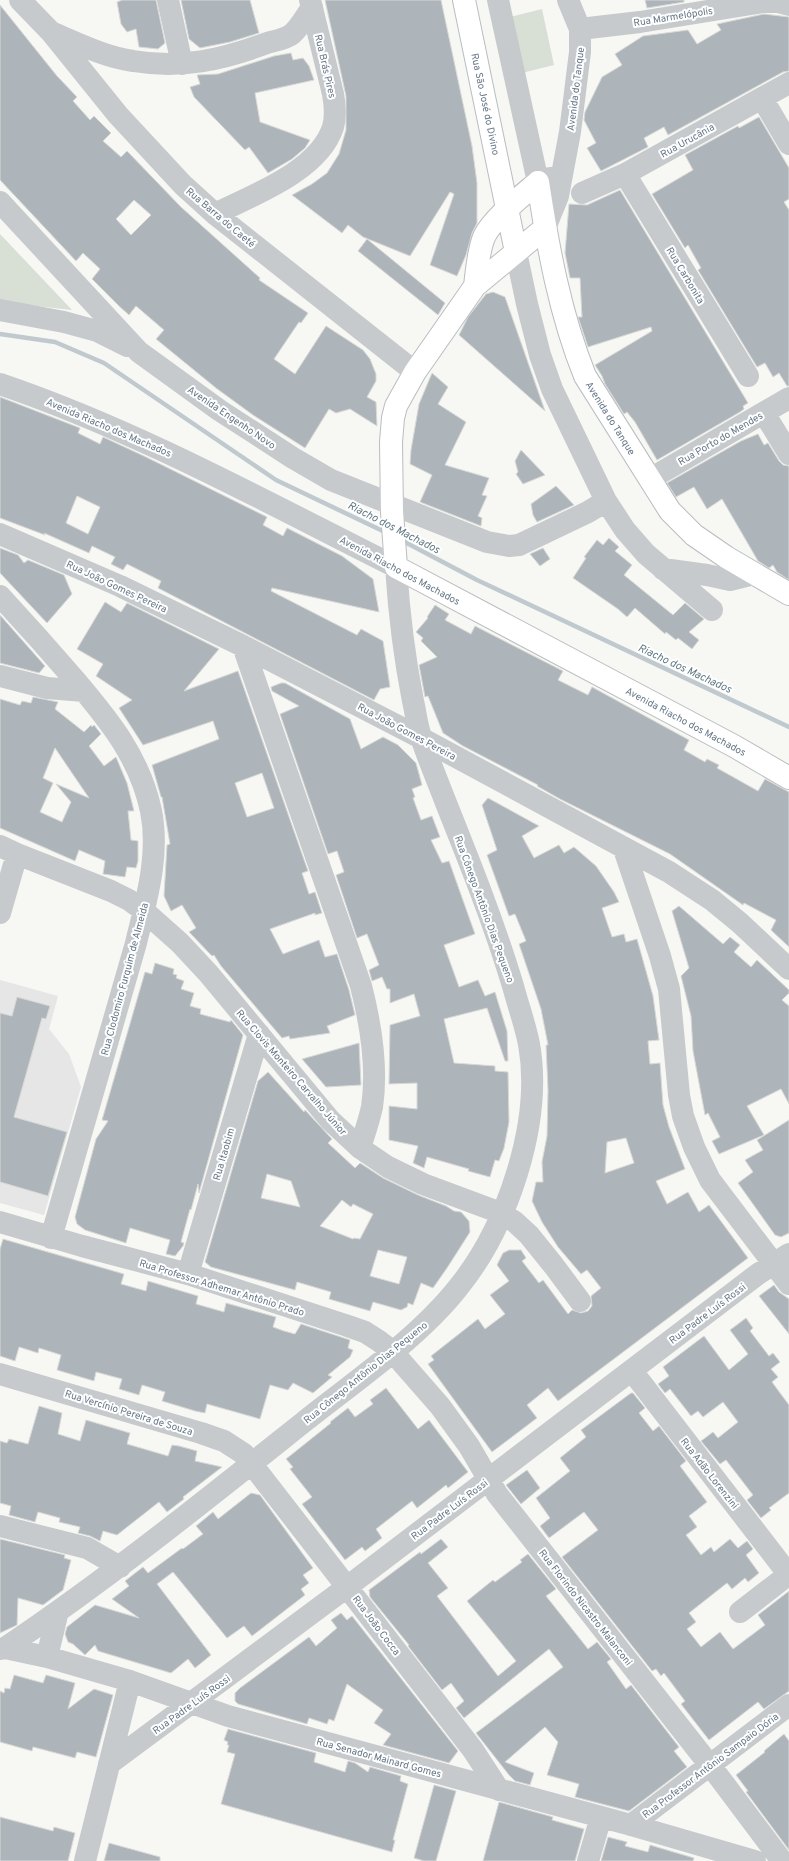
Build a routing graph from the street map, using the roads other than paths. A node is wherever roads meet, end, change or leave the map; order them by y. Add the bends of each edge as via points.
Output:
1 (20, 0) edge
2 (168, 0) edge
3 (464, 0) edge
4 (498, 0) edge
5 (568, 0) edge
6 (311, 3) edge
7 (789, 5) edge
8 (580, 29) junction
9 (51, 32) junction
10 (292, 34) junction
11 (100, 53) junction
12 (182, 64) junction
13 (326, 66) junction
14 (80, 68) junction
15 (789, 83) edge
16 (762, 98) junction
17 (789, 144) edge
18 (625, 174) junction
19 (562, 179) junction
20 (538, 182) junction
21 (582, 193) dead end
22 (0, 202) edge
23 (508, 209) junction
24 (215, 214) junction
25 (545, 228) junction
26 (516, 252) junction
27 (474, 286) junction
28 (0, 310) edge
29 (139, 352) junction
30 (415, 372) junction
31 (748, 376) dead end
32 (0, 384) edge
33 (789, 398) edge
34 (764, 413) junction
35 (789, 454) edge
36 (650, 479) junction
37 (606, 501) junction
38 (392, 508) junction
39 (0, 534) edge
40 (396, 567) junction
41 (663, 569) junction
42 (754, 574) junction
43 (789, 594) edge
44 (0, 596) edge
45 (712, 610) dead end
46 (243, 646) junction
47 (0, 676) edge
48 (84, 691) junction
49 (421, 738) junction
50 (789, 778) edge
51 (624, 849) junction
52 (8, 850) edge
53 (144, 911) junction
54 (0, 913) edge
55 (789, 969) edge
56 (259, 1034) junction
57 (360, 1148) junction
58 (501, 1213) junction
59 (0, 1222) edge
60 (51, 1238) junction
61 (781, 1259) edge
62 (188, 1274) junction
63 (789, 1284) edge
64 (580, 1301) dead end
65 (392, 1351) junction
66 (632, 1371) junction
67 (0, 1374) edge
68 (252, 1462) junction
69 (489, 1478) junction
70 (0, 1526) edge
71 (120, 1567) junction
72 (789, 1575) edge
73 (347, 1587) junction
74 (58, 1611) junction
75 (740, 1612) dead end
76 (3, 1649) edge
77 (47, 1657) junction
78 (130, 1681) junction
79 (191, 1704) junction
80 (789, 1705) edge
81 (109, 1764) junction
82 (710, 1765) junction
83 (499, 1790) junction
84 (601, 1817) junction
85 (632, 1825) junction
86 (85, 1861) edge
87 (588, 1861) edge
88 (754, 1861) edge
89 (782, 1861) edge

1 - 9 street, Rua Barra do Caeté
2 - 12 street
3 - 23 main road, Rua São José do Divino
4 - 20 street
5 - 8 street, Avenida do Tanque
6 - 10 street
6 - 13 street, Rua Brás Pires
7 - 8 street, Rua Marmelópolis via 763,2
8 - 19 street, Avenida do Tanque via 580,52
9 - 11 street
9 - 14 street, Rua Barra do Caeté
10 - 12 street via 247,51 213,60
10 - 13 street via 310,45
11 - 12 street via 163,66
11 - 14 street
13 - 24 street, Rua Brás Pires via 335,108 333,127 324,144 297,171
14 - 24 street, Rua Barra do Caeté via 183,185
15 - 16 street, Rua Urucânia
16 - 17 street
16 - 18 street, Rua Urucânia
18 - 21 street, Rua Urucânia
18 - 31 street, Rua Carbonita
19 - 20 street via 550,178
19 - 25 street, Avenida do Tanque
20 - 23 main road
20 - 25 main road
22 - 29 street, Avenida Engenho Novo
23 - 26 main road, Rua São José do Divino
23 - 27 main road via 484,238
24 - 30 street, Rua Barra do Caeté
25 - 26 main road
25 - 36 main road, Avenida do Tanque via 564,315 585,376
26 - 27 main road
26 - 37 street via 538,347 552,389
27 - 30 main road
28 - 29 street via 97,331
29 - 38 street, Avenida Engenho Novo via 218,410 293,458 331,480
30 - 38 main road, Rua Cônego Antônio Dias Pequeno via 393,418
32 - 40 street, Avenida Riacho dos Machados via 55,402 186,460
33 - 34 street, Rua Porto do Mendes
34 - 35 street
34 - 36 street, Rua Porto do Mendes
36 - 42 main road, Avenida do Tanque via 670,511 694,535
37 - 38 street, Avenida Engenho Novo via 519,545 509,546 487,542
37 - 41 street via 625,530
38 - 40 main road, Rua Cônego Antônio Dias Pequeno
39 - 46 street, Rua João Gomes Pereira via 120,586
40 - 49 street, Rua Cônego Antônio Dias Pequeno via 402,644
40 - 50 main road, Avenida Riacho dos Machados via 734,746
41 - 42 street via 730,580
41 - 45 street
42 - 43 main road, Avenida do Tanque
44 - 48 street, Rua Clodomiro Furquim de Almeida
46 - 49 street, Rua João Gomes Pereira
46 - 57 street via 368,1012 375,1074 372,1109
47 - 48 street via 47,688
48 - 53 street, Rua Clodomiro Furquim de Almeida via 121,737 140,773 151,812 151,875
49 - 51 street, Rua João Gomes Pereira
49 - 58 street, Rua Cônego Antônio Dias Pequeno via 504,955 529,1045 533,1088 528,1129 518,1171
51 - 55 street, Rua João Gomes Pereira via 669,872 712,900
51 - 61 street via 669,989 683,1116 694,1147 710,1180
52 - 53 street, Rua Clovis Monteiro Carvalho Júnior via 111,891
52 - 54 street
53 - 56 street, Rua Clovis Monteiro Carvalho Júnior via 180,943
53 - 60 street, Rua Clodomiro Furquim de Almeida
56 - 57 street, Rua Clovis Monteiro Carvalho Júnior via 330,1120
56 - 62 street, Rua Itaobim
57 - 58 street, Rua Clovis Monteiro Carvalho Júnior via 388,1167 423,1184
58 - 64 street, Rua Clovis Monteiro Carvalho Júnior via 528,1235
58 - 65 street, Rua Cônego Antônio Dias Pequeno via 484,1250 458,1289 426,1322
59 - 60 street, Rua Professor Adhemar Antônio Prado
60 - 62 street, Rua Professor Adhemar Antônio Prado
61 - 63 street
61 - 66 street, Rua Padre Luís Rossi
62 - 65 street, Rua Professor Adhemar Antônio Prado via 365,1332
65 - 68 street, Rua Cônego Antônio Dias Pequeno
65 - 69 street, Rua Florindo Nicastro Malanconi via 440,1406 470,1446
66 - 69 street, Rua Padre Luís Rossi
66 - 72 street, Rua Adão Lorenzini
67 - 68 street, Rua Vercínio Pereira de Souza via 224,1441
68 - 71 street, Rua Cônego Antônio Dias Pequeno
68 - 73 street, Rua João Cocca
69 - 73 street, Rua Padre Luís Rossi
69 - 82 street, Rua Florindo Nicastro Malanconi via 497,1494
70 - 71 street via 87,1548
71 - 74 street, Rua Cônego Antônio Dias Pequeno
72 - 75 street
73 - 79 street, Rua Padre Luís Rossi
73 - 83 street, Rua João Cocca via 473,1750
74 - 76 street, Rua Cônego Antônio Dias Pequeno
74 - 77 street
76 - 77 street, Rua Senador Mainard Gomes
77 - 78 street, Rua Senador Mainard Gomes
78 - 79 street, Rua Senador Mainard Gomes
78 - 81 street
79 - 81 street, Rua Padre Luís Rossi
79 - 83 street, Rua Senador Mainard Gomes
80 - 82 street, Rua Professor Antônio Sampaio Dória
81 - 86 street
82 - 85 street, Rua Professor Antônio Sampaio Dória
82 - 89 street, Rua Florindo Nicastro Malanconi
83 - 84 street, Rua Senador Mainard Gomes
84 - 85 street, Rua Senador Mainard Gomes
84 - 87 street
85 - 88 street, Rua Senador Mainard Gomes

